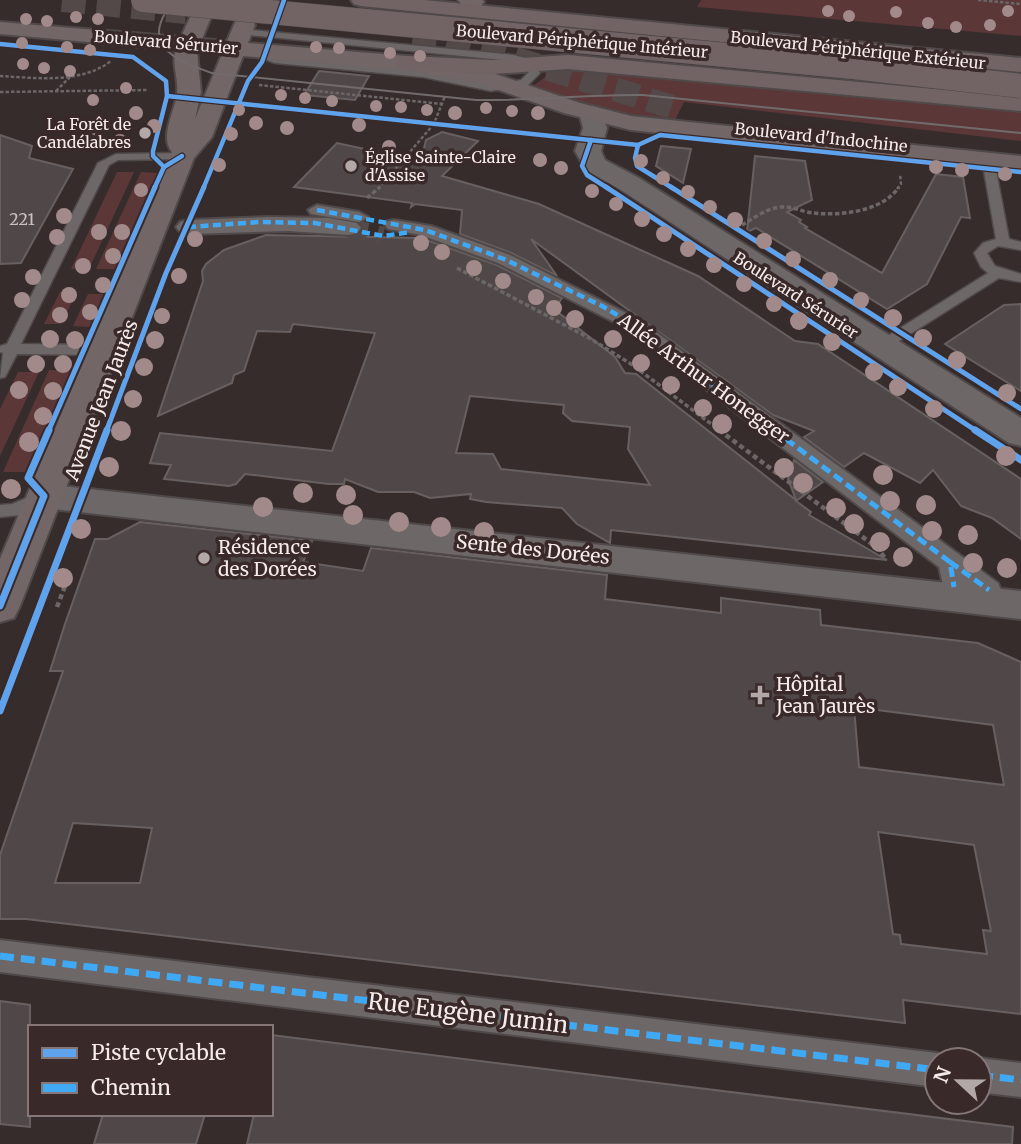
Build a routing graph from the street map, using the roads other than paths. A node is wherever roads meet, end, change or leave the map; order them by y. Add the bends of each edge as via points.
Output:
1 (143, 0) edge
2 (208, 0) edge
3 (253, 0) edge
4 (361, 0) edge
5 (535, 0) edge
6 (0, 28) edge
7 (238, 40) junction
8 (982, 40) dead end
9 (139, 41) junction
10 (187, 46) junction
11 (407, 64) junction
12 (531, 65) junction
13 (1021, 65) edge
14 (188, 80) junction
15 (511, 86) junction
16 (1021, 86) edge
17 (1021, 104) edge
18 (679, 109) tunnel mouth
19 (591, 113) junction
20 (631, 123) junction
21 (1021, 147) edge
22 (182, 156) junction
23 (988, 160) junction
24 (1021, 164) edge
25 (630, 184) junction
26 (317, 210) dead end
27 (352, 219) joint
28 (188, 227) dead end
29 (388, 230) tunnel mouth
30 (1003, 242) junction
31 (1021, 246) edge
32 (997, 273) junction
33 (1021, 278) edge
34 (883, 345) junction
35 (6, 349) edge
36 (103, 349) junction
37 (0, 373) edge
38 (1021, 434) edge
39 (44, 496) junction
40 (0, 511) edge
41 (950, 562) junction
42 (954, 587) dead end
43 (989, 590) dead end
44 (1021, 605) edge
45 (0, 606) edge
46 (0, 956) edge
47 (923, 1068) edge
48 (993, 1077) edge
49 (1021, 1080) edge

1 - 16 highway, Boulevard Périphérique Intérieur, bridge
2 - 10 main road
3 - 7 main road, Avenue Jean Jaurès
4 - 13 highway, Boulevard Périphérique Extérieur
5 - 8 highway
6 - 9 main road, Boulevard Sérurier via 114,51
7 - 10 main road, Boulevard Sérurier
7 - 11 main road, Boulevard Sérurier
7 - 12 lane via 514,58
7 - 15 lane via 275,60 423,74 491,88
7 - 22 main road, Avenue Jean Jaurès via 200,137
9 - 10 main road, Boulevard Sérurier
9 - 14 main road
10 - 14 main road, Avenue Jean Jaurès
11 - 12 highway
11 - 15 main road, Boulevard Sérurier via 472,74
12 - 15 lane via 532,79
12 - 17 highway via 568,62
14 - 22 main road, Avenue Jean Jaurès via 179,135
15 - 19 main road, Boulevard Sérurier
18 - 21 main road
19 - 20 main road, Boulevard d'Indochine
19 - 25 street, Boulevard Sérurier via 595,128 588,151 595,165
20 - 23 main road, Boulevard d'Indochine
20 - 25 street, Boulevard Sérurier via 618,131 613,154
22 - 35 lane via 116,156 104,163
22 - 36 main road, Avenue Jean Jaurès
23 - 24 main road, Boulevard d'Indochine
23 - 30 lane
25 - 34 street, Boulevard Sérurier
26 - 27 street
27 - 28 street
29 - 41 street, Allée Arthur Honegger via 425,230 504,260 631,323
30 - 31 lane
30 - 32 lane via 990,243 979,253
32 - 33 lane
32 - 34 lane
34 - 38 street, Boulevard Sérurier
35 - 36 lane
35 - 37 lane
36 - 39 main road, Avenue Jean Jaurès
39 - 40 lane via 14,510
39 - 44 street, Sente des Dorées
39 - 45 main road, Avenue Jean Jaurès
41 - 42 street
41 - 43 street, Allée Arthur Honegger
46 - 47 street, Rue Eugène Jumin
48 - 49 street

